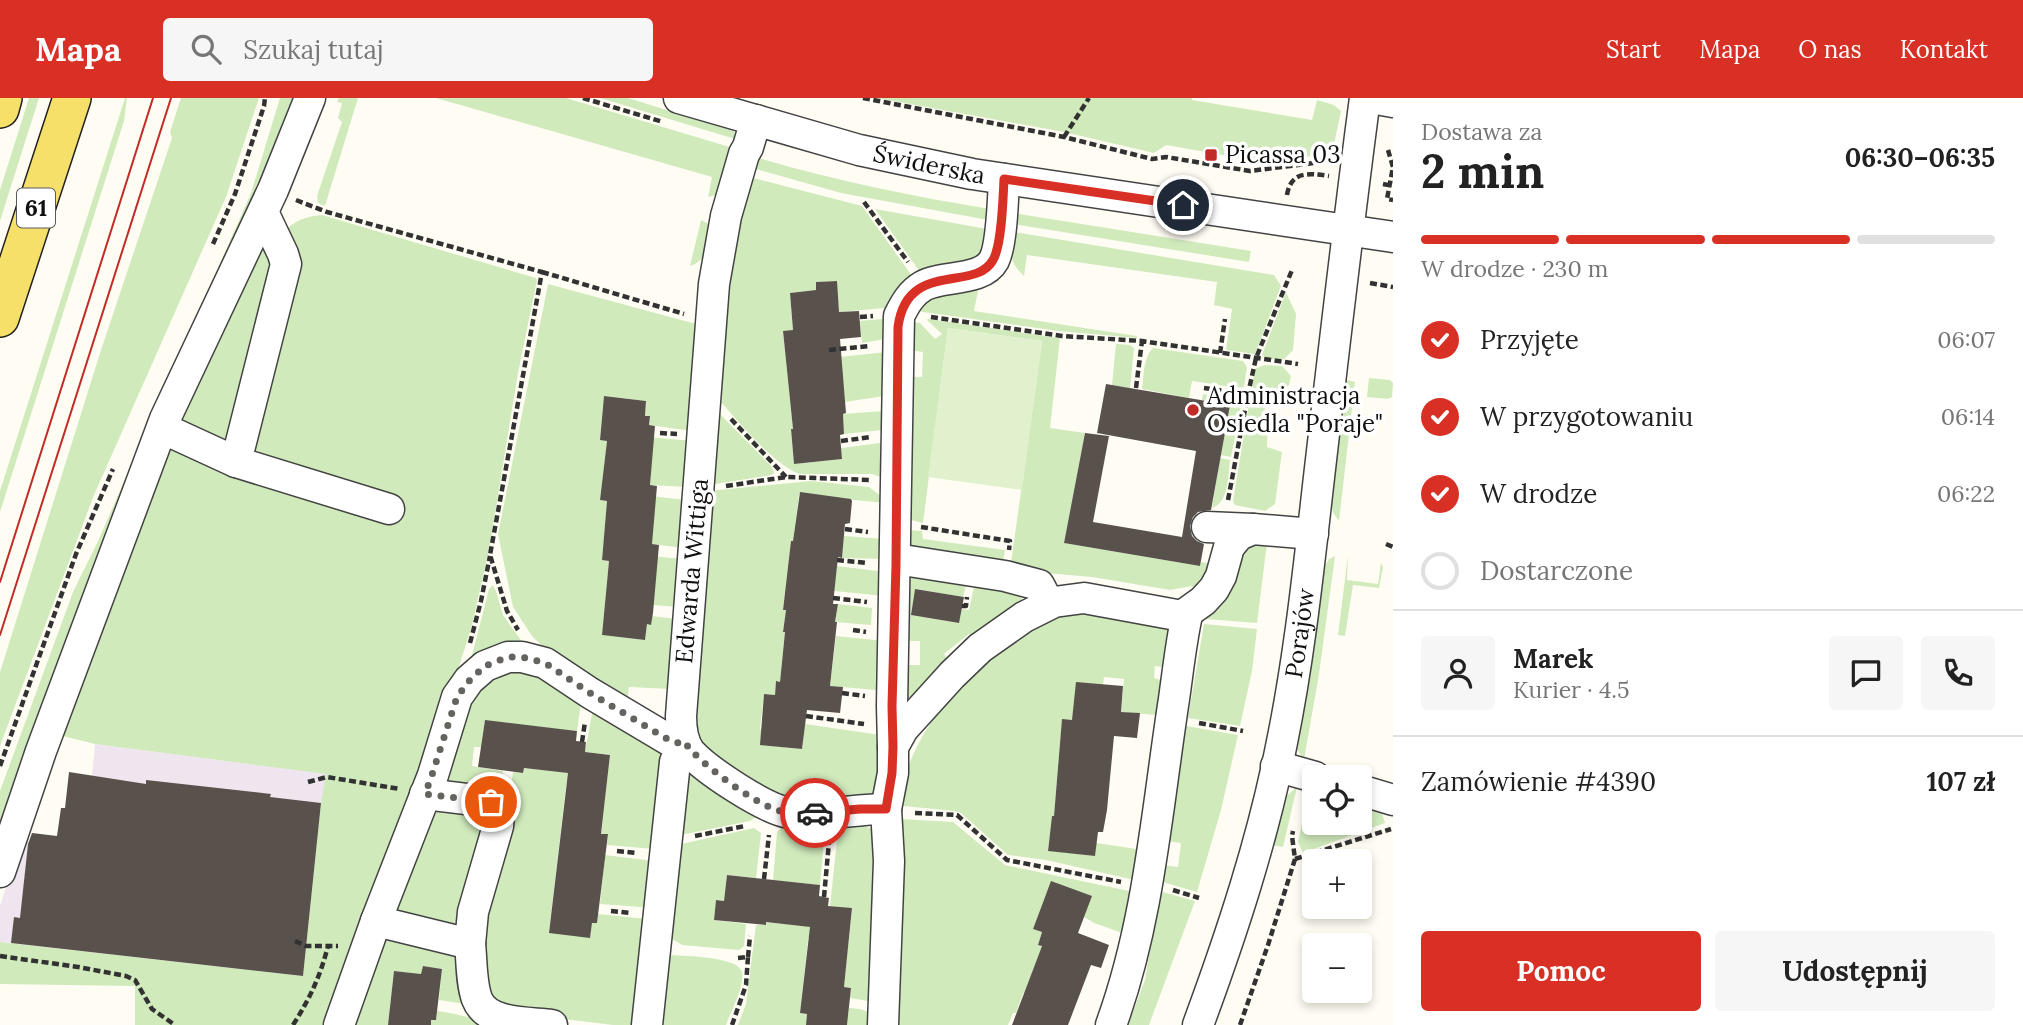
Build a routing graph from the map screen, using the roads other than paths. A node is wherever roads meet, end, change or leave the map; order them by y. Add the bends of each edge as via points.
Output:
1 (4, 98) edge
2 (72, 98) edge
3 (310, 98) edge
4 (680, 98) edge
5 (1368, 98) edge
6 (1393, 102) edge
7 (0, 109) edge
8 (756, 120) junction
9 (1004, 179) junction
10 (268, 201) junction
11 (1348, 229) junction
12 (1393, 237) edge
13 (0, 318) edge
14 (162, 428) junction
15 (236, 462) junction
16 (389, 509) dead end
17 (1215, 527) road end
18 (1253, 529) junction
19 (1313, 534) junction
20 (896, 559) junction
21 (1049, 604) junction
22 (1188, 615) junction
23 (893, 737) junction
24 (684, 741) junction
25 (1276, 766) junction
26 (1302, 773) edge
27 (425, 794) junction
28 (1372, 794) edge
29 (1393, 800) edge
30 (896, 811) junction
31 (0, 872) edge
32 (376, 921) junction
33 (470, 944) junction
34 (339, 1025) edge
35 (552, 1025) edge
36 (648, 1025) edge
37 (883, 1025) edge
38 (1111, 1025) edge
39 (1198, 1025) edge

1 - 7 main road
2 - 13 main road, 61
3 - 10 street
4 - 8 street, Świderska
5 - 6 street
5 - 11 street, Porajów
8 - 9 street, Świderska via 859,150
8 - 24 street, Edwarda Wittiga via 726,216 717,265 681,716
9 - 11 street, Świderska
9 - 20 street via 998,247 989,266 925,285 908,299 901,313
10 - 14 street
10 - 15 street via 286,264
11 - 12 street, Świderska
11 - 19 street, Porajów
14 - 15 street
14 - 31 street
15 - 16 street
17 - 18 street
18 - 19 street
18 - 22 street via 1239,535 1229,547 1221,576
19 - 25 street, Porajów via 1293,685
20 - 21 street via 1039,584
20 - 23 street
21 - 22 street via 1084,598 1175,617
21 - 23 street via 965,661
22 - 38 street via 1148,888
23 - 30 street
24 - 27 street via 669,740 545,663 508,657 485,666 457,697
24 - 30 street via 701,761 774,809 805,814
24 - 36 street, Edwarda Wittiga via 675,762
25 - 26 street
25 - 39 street, Porajów via 1233,929
27 - 32 street
27 - 33 street via 491,802 499,812 473,912
28 - 29 street
30 - 37 street via 889,861
32 - 33 street
32 - 34 street
33 - 35 street via 477,1002 502,1019

